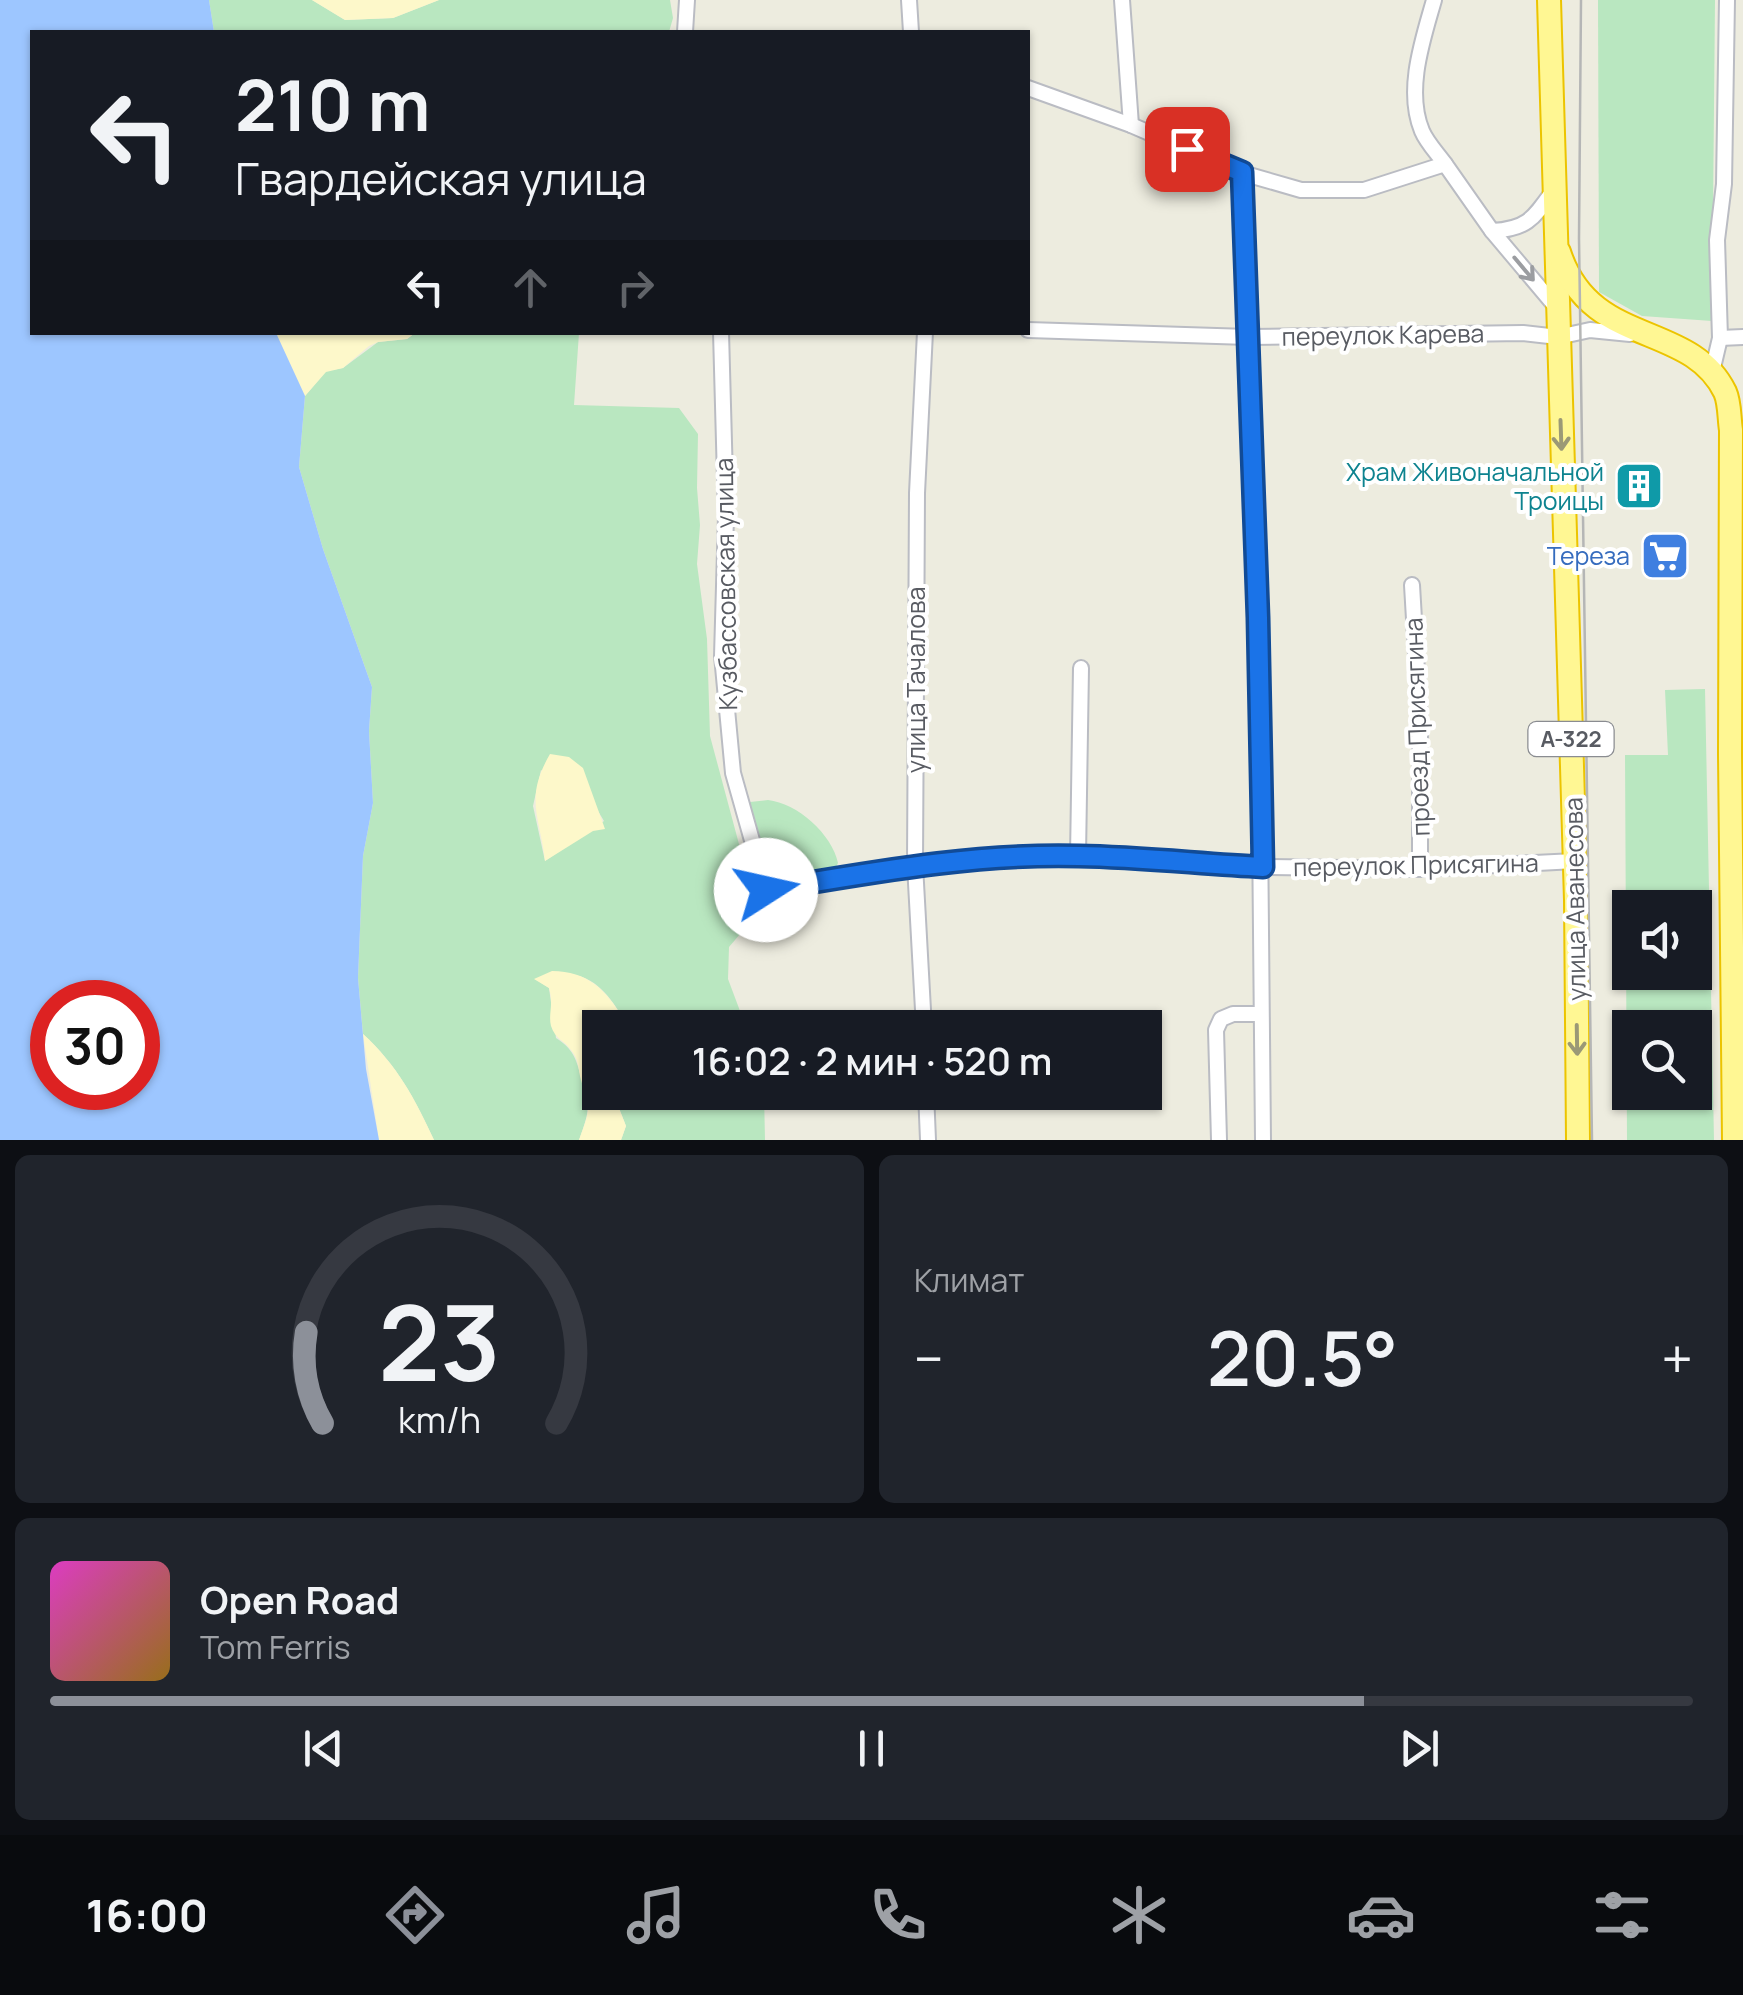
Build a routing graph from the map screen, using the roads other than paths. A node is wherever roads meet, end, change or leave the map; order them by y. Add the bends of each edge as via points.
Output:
1 (687, 0) edge
2 (909, 0) edge
3 (1122, 0) edge
4 (1434, 0) edge
5 (1549, 0) edge
6 (1727, 0) edge
7 (685, 30) edge
8 (911, 30) edge
9 (1030, 89) edge
10 (1132, 126) junction
11 (1445, 164) junction
12 (1242, 172) junction
13 (1552, 191) junction
14 (1492, 231) junction
15 (1554, 239) junction
16 (1556, 308) junction
17 (1030, 330) edge
18 (721, 335) edge
19 (925, 335) edge
20 (1743, 336) edge
21 (1248, 337) junction
22 (1654, 337) junction
23 (1558, 338) junction
24 (1720, 338) junction
25 (1712, 372) junction
26 (1412, 585) dead end
27 (1081, 668) dead end
28 (1737, 838) edge
29 (1078, 856) junction
30 (1575, 861) junction
31 (915, 865) junction
32 (1263, 867) junction
33 (1420, 869) junction
34 (766, 890) junction
35 (739, 908) dead end
36 (923, 1010) edge
37 (1261, 1014) junction
38 (927, 1110) edge
39 (928, 1140) edge
40 (1218, 1140) edge
41 (1263, 1140) edge
42 (1578, 1140) edge
43 (1734, 1140) edge

1 - 7 street
2 - 8 street
3 - 10 street
4 - 11 street via 1418,56 1418,106 1422,131
5 - 13 highway, улица Аванесова / А-322
6 - 24 street via 1717,240
9 - 10 street
10 - 12 street
11 - 12 street via 1364,190 1301,190
11 - 14 street
12 - 21 street
13 - 14 street via 1532,220
13 - 15 highway, улица Аванесова / А-322
14 -> 16 street
15 - 16 highway, улица Аванесова / А-322
15 - 22 highway, улица Аванесова / А-322 via 1590,304
16 - 23 highway, улица Аванесова / А-322
17 - 21 street, переулок Карева
18 - 34 street, Кузбассовская улица via 722,656 733,773
19 - 31 street, улица Тачалова
20 - 24 street
21 - 23 street, переулок Карева
21 - 32 street
22 - 23 street, переулок Карева via 1590,330
22 - 25 highway, улица Аванесова / А-322
23 -> 30 highway, улица Аванесова / А-322
24 - 25 street
25 - 28 highway via 1727,395 1731,430
26 - 33 street, проезд Присягина
27 - 29 street
28 - 43 highway
29 - 31 street, переулок Присягина
29 - 32 street, переулок Присягина
30 - 33 street, переулок Присягина
30 -> 42 highway, улица Аванесова / А-322
31 - 34 street, переулок Присягина
31 - 36 street, улица Тачалова
32 - 33 street, переулок Присягина
32 - 37 street
34 - 35 street, переулок Присягина
37 - 40 street via 1233,1014 1216,1030
37 - 41 street
38 - 39 street

